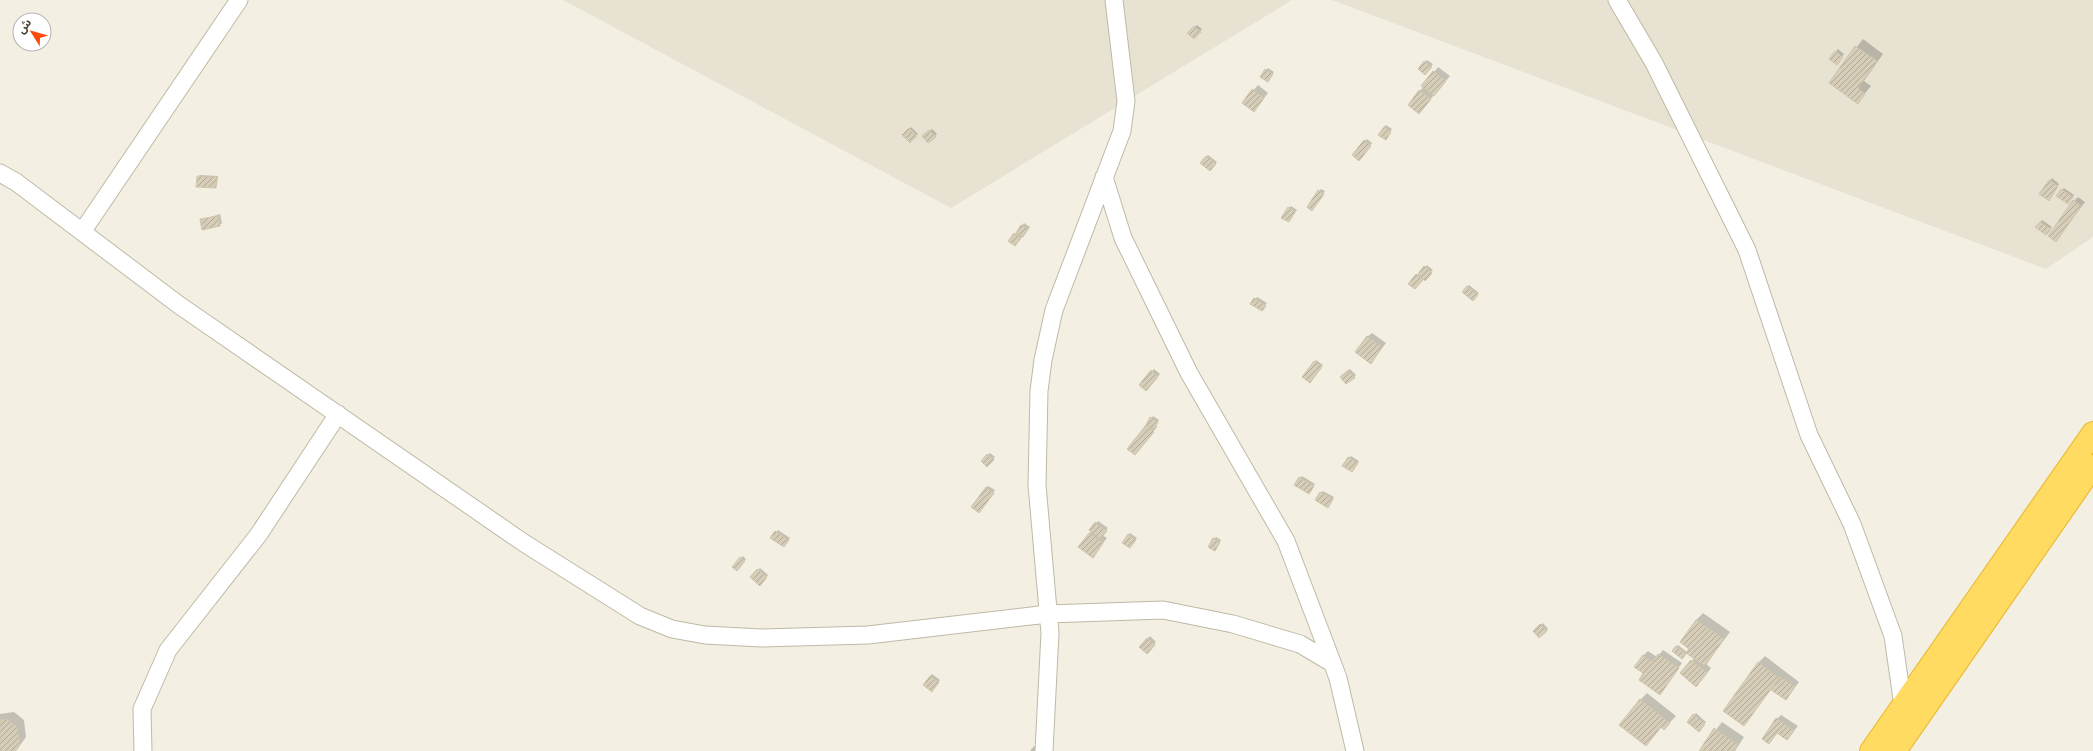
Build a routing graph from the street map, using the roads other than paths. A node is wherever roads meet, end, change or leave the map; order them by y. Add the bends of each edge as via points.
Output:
1 (239, 0) edge
2 (1114, 0) edge
3 (1617, 0) edge
4 (0, 173) edge
5 (1104, 177) junction
6 (82, 232) junction
7 (338, 414) junction
8 (2093, 433) edge
9 (2093, 466) edge
10 (1048, 614) junction
11 (1332, 663) junction
12 (1902, 706) junction
13 (143, 751) edge
14 (1044, 751) edge
15 (1355, 751) edge
16 (1871, 751) edge
17 (1895, 751) edge

1 - 6 street
2 - 5 street via 1126,101 1122,131
3 - 12 street via 1654,63 1747,250 1809,435 1852,524 1892,636
4 - 6 street via 16,182
5 - 10 street via 1054,310 1040,383 1037,485
5 - 11 street via 1123,238 1189,372 1286,541
6 - 7 street via 179,305
7 - 10 street via 524,543 640,616 672,629 705,635 761,638 868,635
7 - 13 street via 259,534 168,650 142,709
8 - 12 highway
9 - 17 highway
10 - 11 street via 1163,610 1233,624 1300,644
10 - 14 street via 1050,634
11 - 15 street via 1338,678
12 - 16 highway

